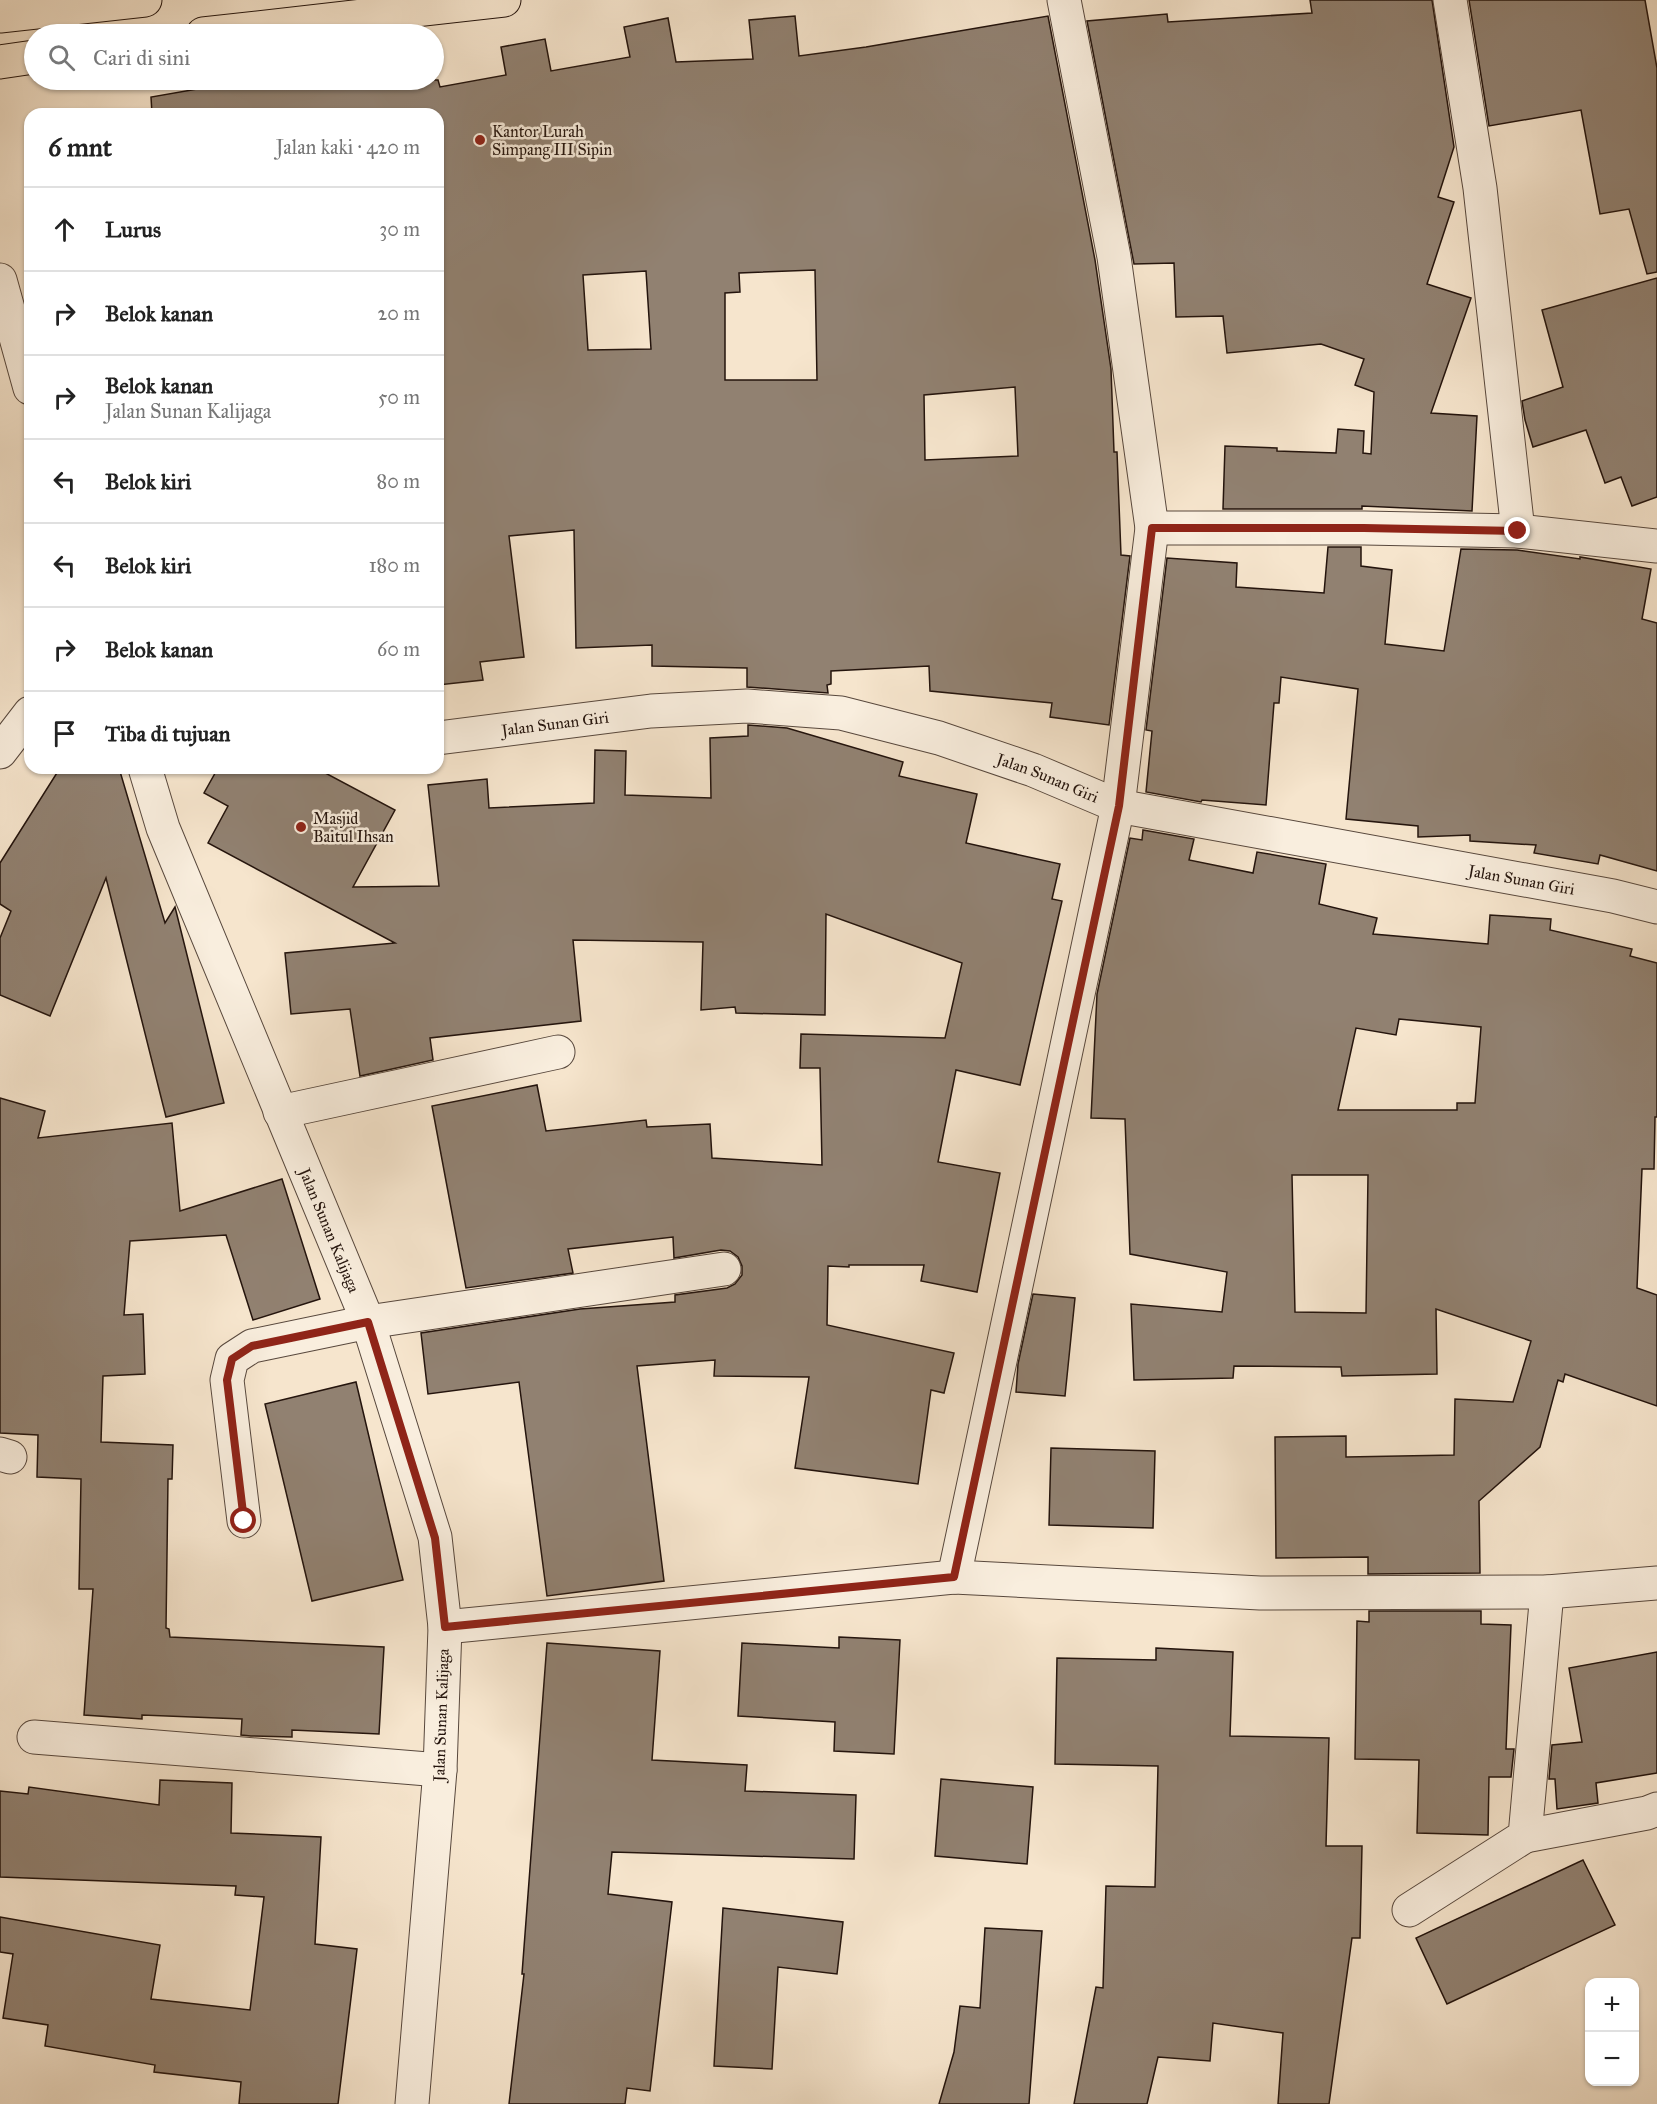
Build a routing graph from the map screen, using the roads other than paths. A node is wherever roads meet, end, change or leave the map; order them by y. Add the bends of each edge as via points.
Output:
1 (145, 0) edge
2 (504, 0) edge
3 (1064, 0) edge
4 (1450, 0) edge
5 (0, 16) edge
6 (292, 24) edge
7 (24, 58) edge
8 (0, 62) edge
9 (0, 280) edge
10 (24, 366) edge
11 (1152, 528) junction
12 (1518, 531) junction
13 (1657, 546) edge
14 (24, 721) edge
15 (444, 737) edge
16 (0, 752) edge
17 (147, 774) edge
18 (1119, 806) junction
19 (1657, 907) edge
20 (558, 1052) dead end
21 (280, 1112) junction
22 (724, 1269) dead end
23 (368, 1322) junction
24 (244, 1521) dead end
25 (954, 1577) junction
26 (1657, 1583) edge
27 (1547, 1592) junction
28 (445, 1627) junction
29 (34, 1737) dead end
30 (440, 1770) junction
31 (1654, 1813) edge
32 (1525, 1836) junction
33 (1409, 1910) dead end
34 (412, 2104) edge

1 - 5 main road
2 - 6 main road
3 - 11 street via 1114,257
4 - 12 street via 1480,188
7 - 8 main road
9 - 10 street
11 - 12 street
11 - 18 street
12 - 13 street
14 - 16 street
15 - 18 street, Jalan Sunan Giri via 651,711 747,706 841,713 939,738 1033,770
17 - 21 street, Jalan Sunan Kalijaga via 163,828
18 - 19 street, Jalan Sunan Giri
18 - 25 street
20 - 21 street
21 - 23 street, Jalan Sunan Kalijaga
22 - 23 street
23 - 24 street via 252,1346 232,1359 227,1380
23 - 28 street, Jalan Sunan Kalijaga via 435,1538
25 - 27 street via 1260,1593
25 - 28 street
26 - 27 street
27 - 32 street
28 - 30 street, Jalan Sunan Kalijaga
29 - 30 street
30 - 34 street, Jalan Sunan Kalijaga
31 - 32 street
32 - 33 street

